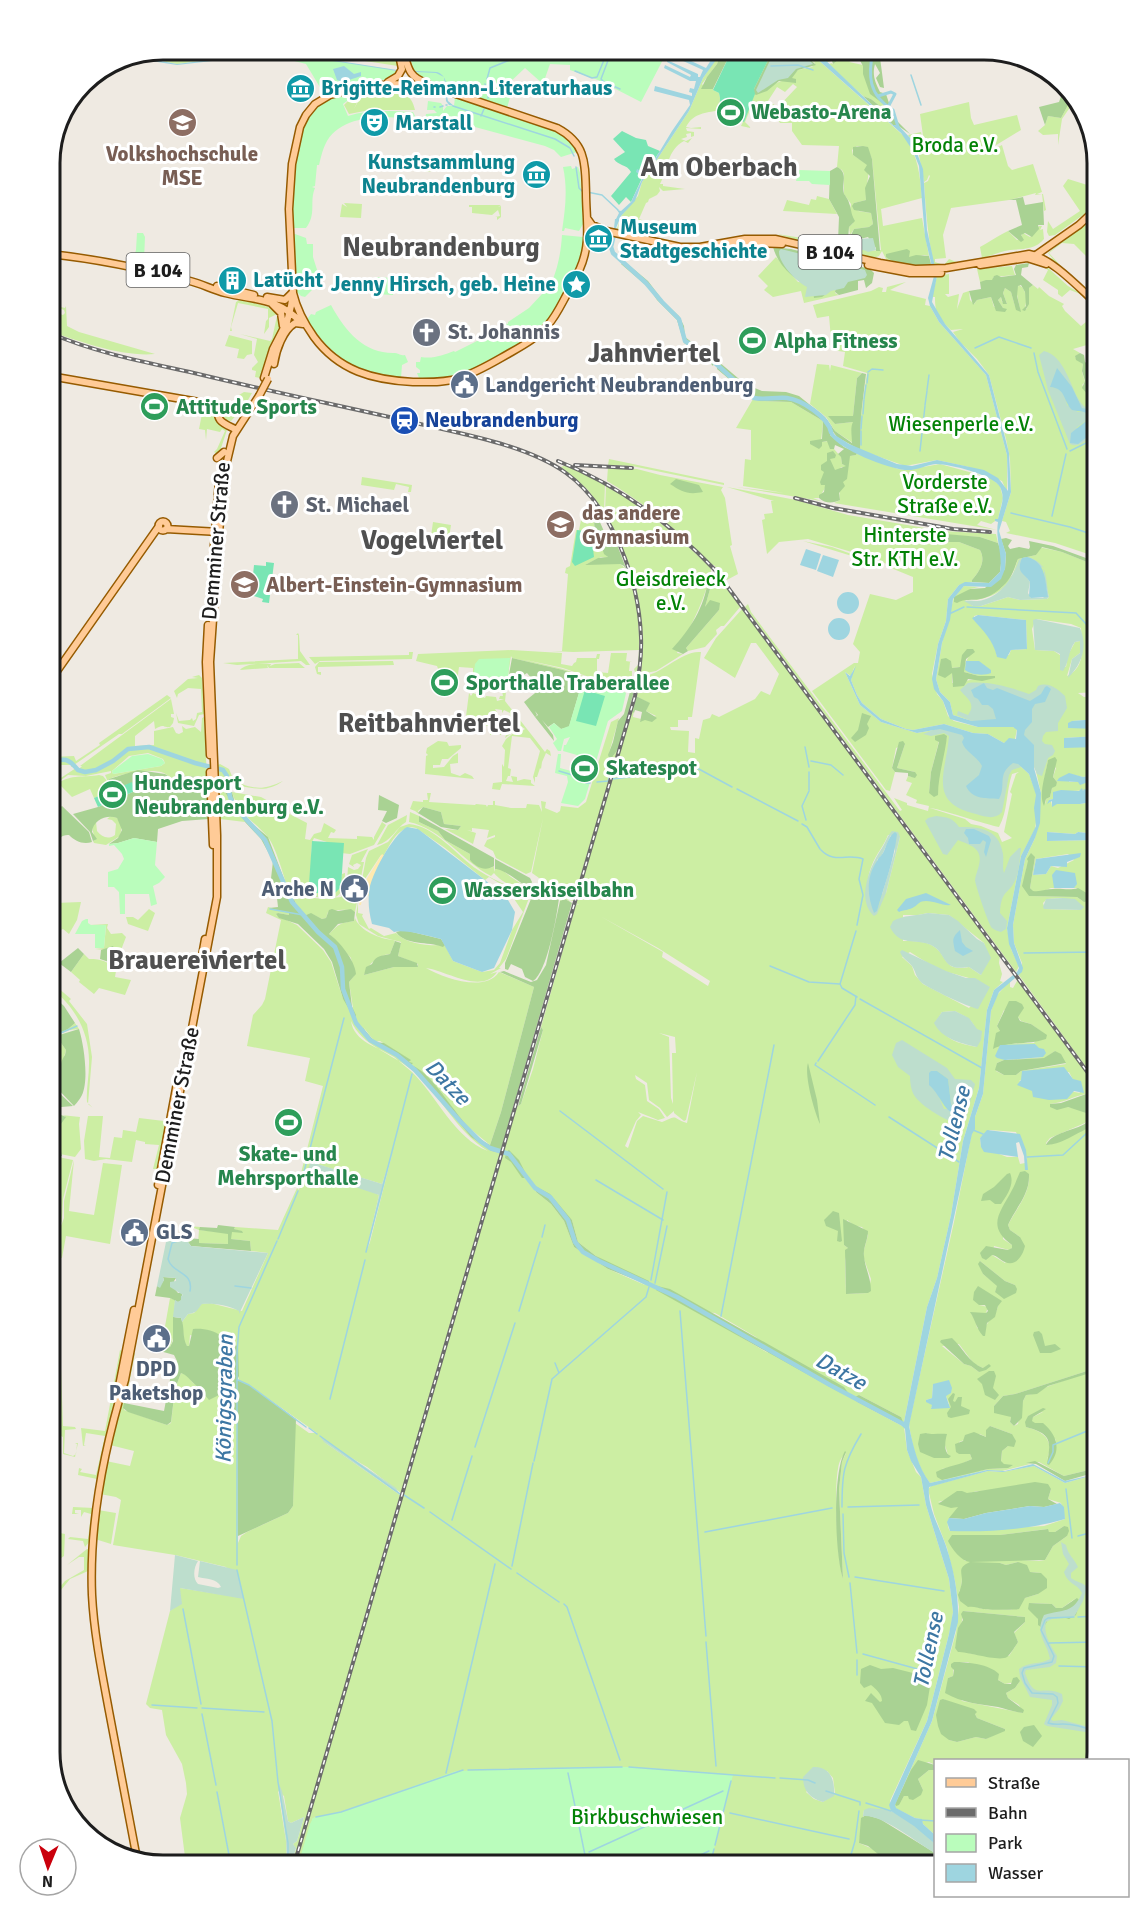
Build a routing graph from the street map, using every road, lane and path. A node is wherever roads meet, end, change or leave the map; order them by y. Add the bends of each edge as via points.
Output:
1 (400, 60) edge
2 (406, 60) edge
3 (381, 84) junction
4 (444, 90) junction
5 (587, 218) junction
6 (1087, 218) edge
7 (614, 234) junction
8 (587, 237) junction
9 (60, 254) edge
10 (1041, 255) junction
11 (235, 293) junction
12 (292, 293) junction
13 (1087, 295) edge
14 (269, 302) junction
15 (290, 312) junction
16 (306, 326) junction
17 (281, 333) junction
18 (60, 378) edge
19 (266, 379) junction
20 (235, 429) junction
21 (224, 452) junction
22 (217, 458) dead end
23 (217, 530) junction
24 (60, 667) edge
25 (136, 1851) edge

1 - 3 main road via 402,71
2 - 4 main road via 418,80
3 - 4 main road, B 104
3 - 12 main road, Demminer Straße / B 104 via 330,95 312,107 304,119 295,147 289,193
4 - 5 main road, B 104 via 565,132 582,154
5 - 7 main road, B 104 via 595,227
5 - 8 main road, B 104
6 - 10 main road
7 - 8 main road, B 104 via 594,232
7 - 10 main road, B 104 via 694,248 757,238 780,239 879,265 934,271
8 - 16 main road, B 104 via 585,257 549,324 514,350 459,378 412,382 364,375 334,358
9 - 11 main road, B 104
10 - 13 main road
11 - 12 main road, B 104 via 285,300
11 - 14 main road, B 104
12 - 15 main road, Demminer Straße
12 - 16 main road, B 104
14 - 15 main road, B 104
14 - 17 main road via 282,316
15 - 16 main road, B 104
15 - 17 main road, Demminer Straße
16 - 19 main road, Demminer Straße via 290,326
17 - 19 main road, Demminer Straße
18 - 20 main road via 216,405 219,420
19 - 20 main road, Demminer Straße, bridge
20 - 21 main road, Demminer Straße
20 - 23 main road, Demminer Straße via 225,467
21 - 22 main road
21 - 23 main road, Demminer Straße
23 - 24 main road via 163,528 152,536
23 - 25 main road, Demminer Straße via 206,662 217,897 93,1539 94,1625

